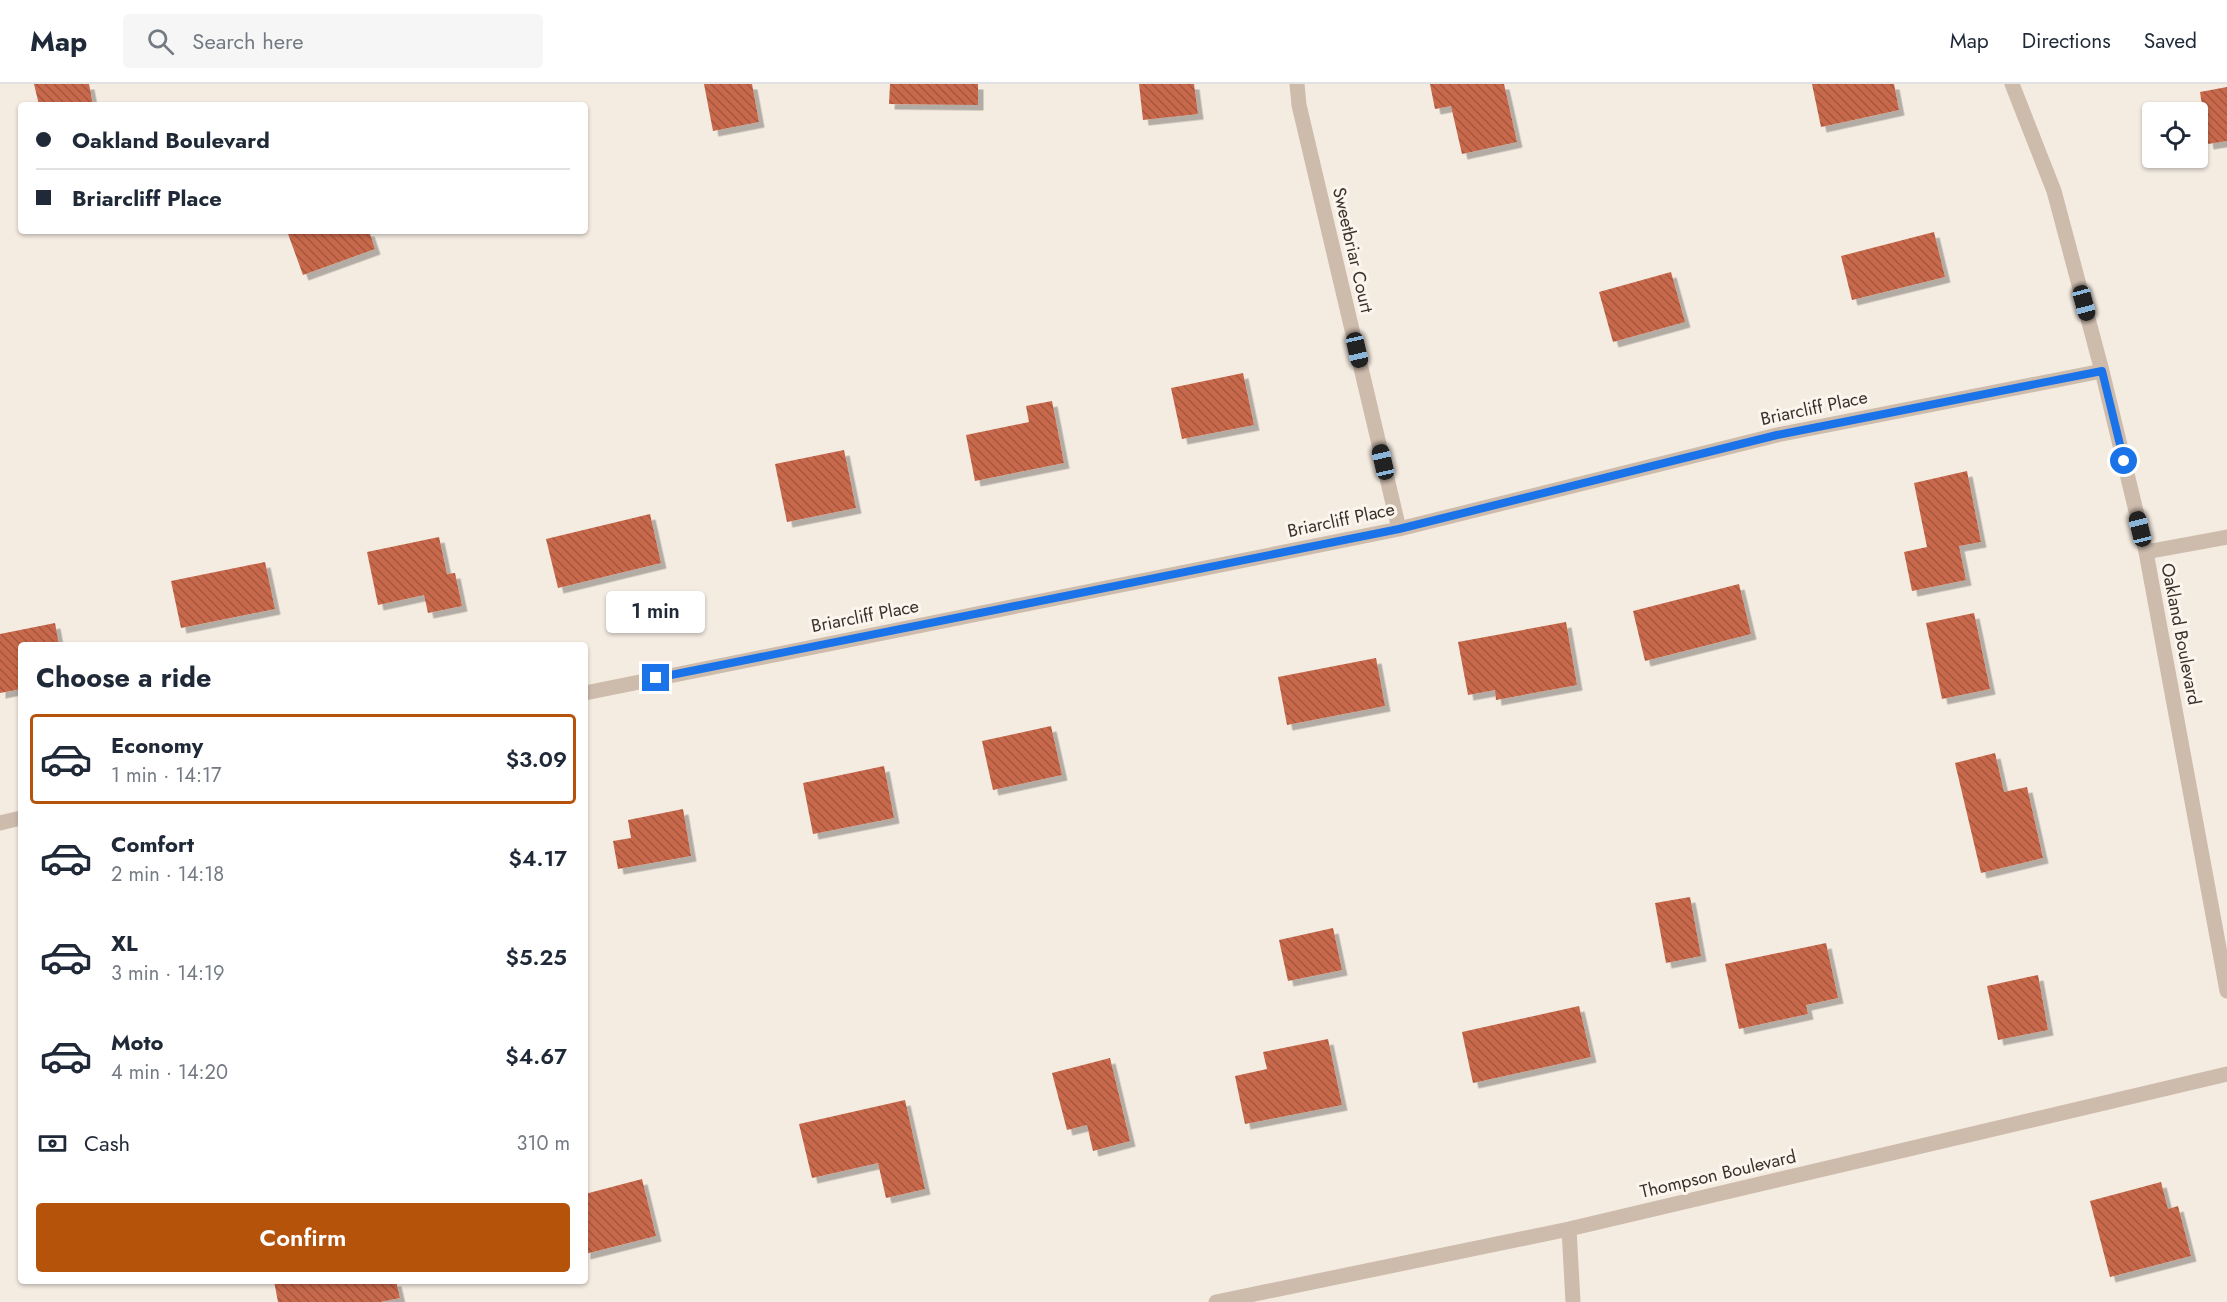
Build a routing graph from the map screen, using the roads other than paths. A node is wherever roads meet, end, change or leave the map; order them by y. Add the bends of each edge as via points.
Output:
1 (1297, 84) edge
2 (2012, 84) edge
3 (2102, 371) junction
4 (1399, 529) junction
5 (2227, 537) edge
6 (2146, 552) junction
7 (588, 692) edge
8 (18, 819) edge
9 (0, 823) edge
10 (2227, 990) edge
11 (2227, 1074) edge
12 (1569, 1229) junction
13 (1216, 1302) edge
14 (1573, 1302) edge

1 - 4 street, Sweetbriar Court
2 - 3 street, Oakland Boulevard via 2054,191
3 - 4 street, Briarcliff Place via 1777,435
3 - 6 street, Oakland Boulevard
4 - 7 street, Briarcliff Place
5 - 6 street
6 - 10 street, Oakland Boulevard
8 - 9 street
11 - 12 street, Thompson Boulevard
12 - 13 street, Thompson Boulevard
12 - 14 street

